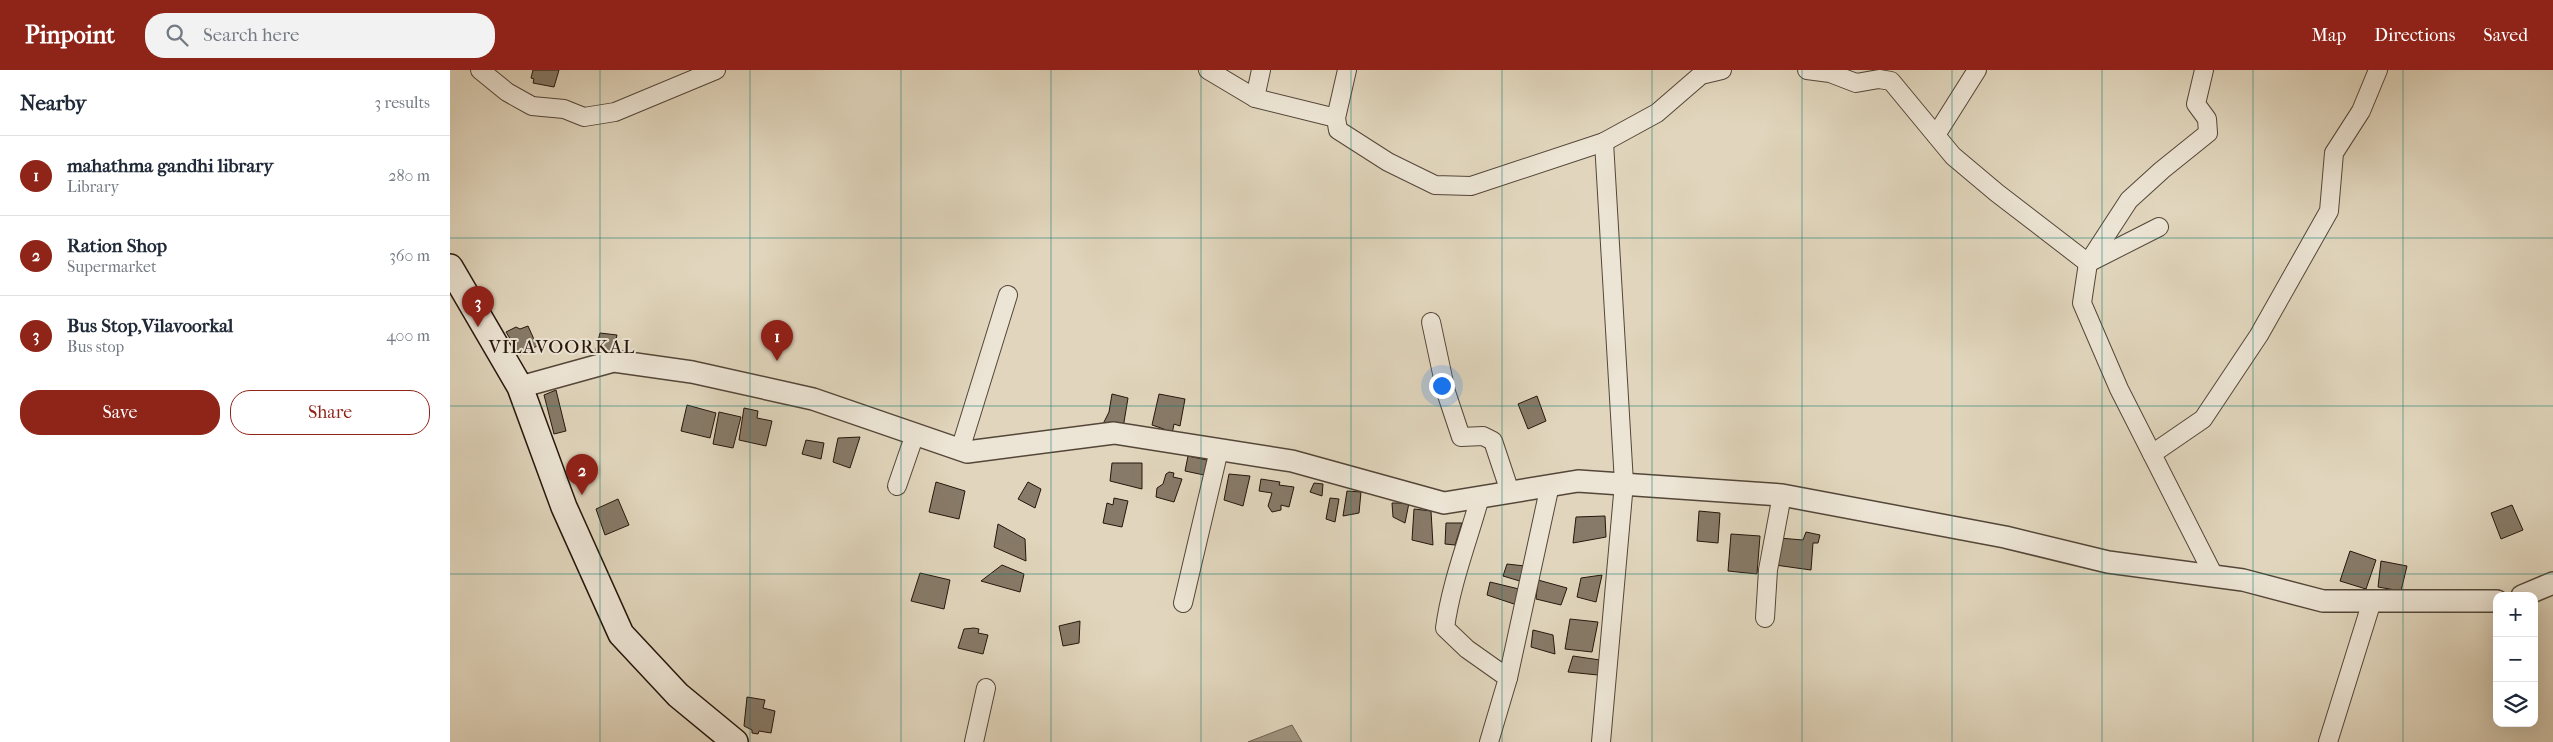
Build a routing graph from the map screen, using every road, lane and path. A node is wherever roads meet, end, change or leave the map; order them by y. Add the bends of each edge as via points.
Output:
1 (480, 70) edge
2 (716, 70) edge
3 (1208, 70) edge
4 (1261, 70) edge
5 (1347, 70) edge
6 (1722, 70) edge
7 (1807, 70) edge
8 (1977, 70) edge
9 (2204, 70) edge
10 (2378, 70) edge
11 (1255, 98) junction
12 (1336, 118) junction
13 (1936, 134) junction
14 (1604, 142) junction
15 (2159, 227) dead end
16 (2088, 263) junction
17 (450, 267) edge
18 (1008, 295) dead end
19 (1430, 322) dead end
20 (520, 387) junction
21 (915, 434) junction
22 (960, 450) junction
23 (1219, 450) junction
24 (2152, 454) junction
25 (1624, 483) junction
26 (1550, 485) junction
27 (897, 486) dead end
28 (1510, 492) junction
29 (1782, 495) junction
30 (1480, 497) junction
31 (2214, 576) junction
32 (2553, 582) edge
33 (2531, 592) edge
34 (2372, 601) junction
35 (2493, 601) edge
36 (1183, 603) dead end
37 (1765, 618) dead end
38 (1508, 678) junction
39 (986, 688) dead end
40 (735, 742) edge
41 (974, 742) edge
42 (1489, 742) edge
43 (1601, 742) edge
44 (2328, 742) edge

1 - 2 street via 507,92 532,106 564,109 584,117 614,112
3 - 11 street
4 - 11 street
5 - 12 street
6 - 14 street via 1700,75 1657,112
7 - 13 street via 1830,73 1856,83 1879,78 1891,81
8 - 13 street
9 - 16 street via 2196,104 2207,119 2208,133 2129,200
10 - 24 street via 2361,111 2334,153 2329,211 2259,335 2203,418
11 - 12 street
12 - 14 street via 1338,130 1388,162 1435,185 1471,186
13 - 16 street via 1953,156
14 - 25 street
15 - 16 street
16 - 24 street via 2082,303 2119,389
17 - 20 main road
18 - 22 street
19 - 28 street via 1446,392 1461,437 1483,436 1493,441
20 - 21 street via 614,361 692,372 813,399
20 - 40 main road via 564,506 621,634 678,695
21 - 22 street
21 - 27 street
22 - 23 street via 967,452 1114,433
23 - 30 street via 1292,461 1444,502
23 - 36 street
24 - 31 street
25 - 26 street via 1578,481
25 - 29 street
25 - 43 street
26 - 28 street
26 - 38 street
28 - 30 street
29 - 31 street via 2005,537 2108,562
29 - 37 street via 1768,570
30 - 38 street via 1466,550 1450,591 1445,628 1467,649
31 - 34 street via 2243,580 2323,601
32 - 33 street
34 - 35 street
34 - 44 street
38 - 42 street
39 - 41 street

